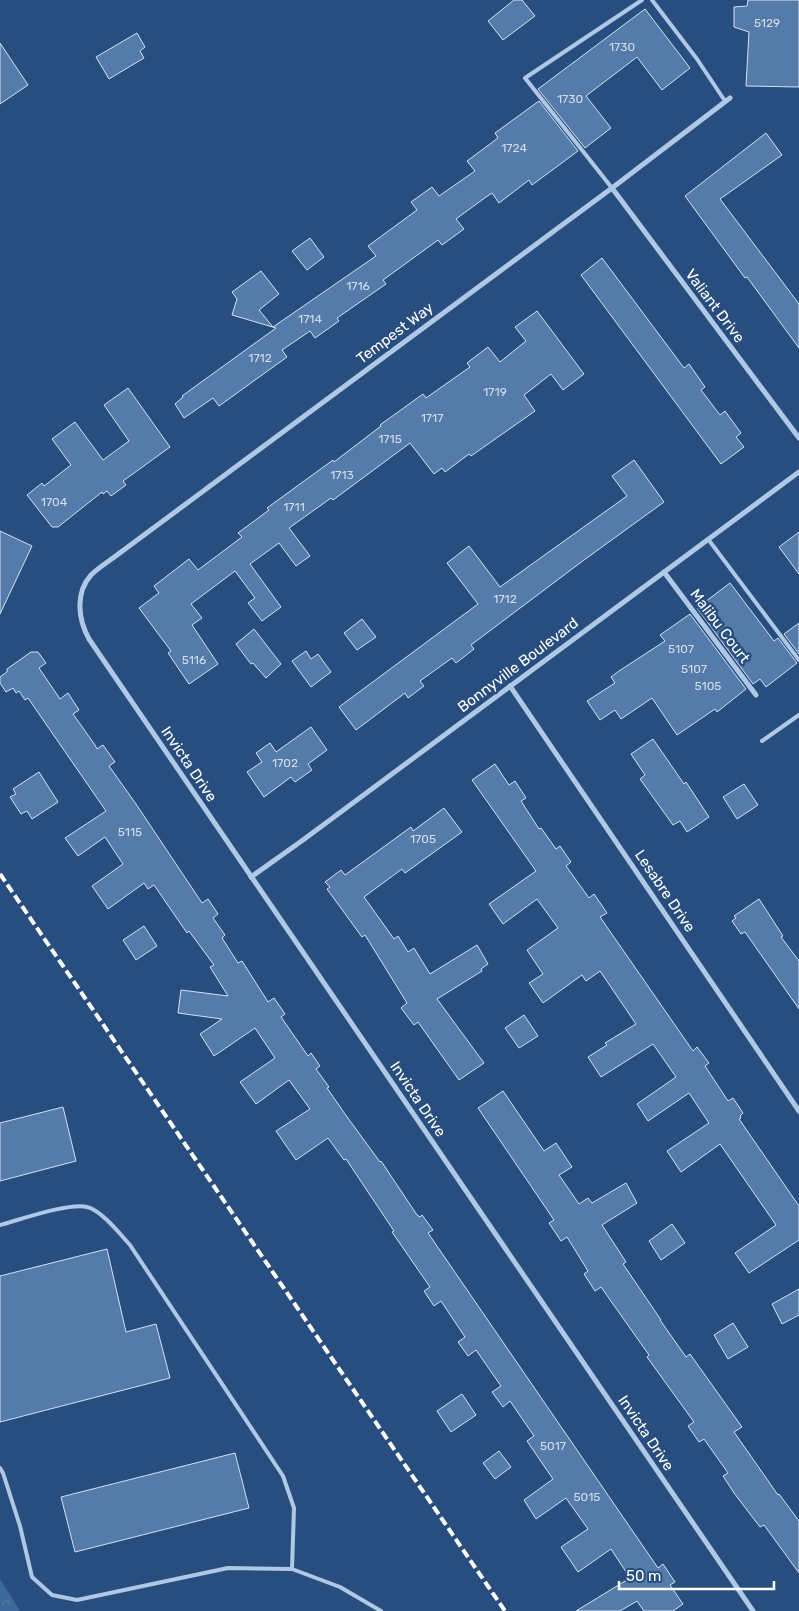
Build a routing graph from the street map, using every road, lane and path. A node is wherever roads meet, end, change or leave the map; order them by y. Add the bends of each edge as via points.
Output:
1 (642, 0) edge
2 (652, 0) edge
3 (728, 100) joint
4 (612, 188) junction
5 (799, 438) edge
6 (799, 472) edge
7 (708, 539) junction
8 (664, 572) junction
9 (81, 594) joint
10 (799, 660) edge
11 (510, 686) junction
12 (756, 695) dead end
13 (799, 715) edge
14 (762, 742) dead end
15 (251, 876) junction
16 (799, 1111) edge
17 (0, 1225) edge
18 (0, 1468) edge
19 (292, 1569) junction
20 (381, 1611) edge
21 (753, 1611) edge

1 - 4 lane via 525,78
2 - 3 lane
3 - 4 street, Tempest Way
4 - 5 street, Valiant Drive
4 - 9 street, Tempest Way via 113,558 92,575
6 - 7 street, Bonnyville Boulevard
7 - 8 street, Bonnyville Boulevard
7 - 10 lane
8 - 11 street, Bonnyville Boulevard
8 - 12 street, Malibu Court
9 - 15 street, Invicta Drive via 81,621 89,639
11 - 15 street, Bonnyville Boulevard
11 - 16 street, Lesabre Drive
13 - 14 lane
15 - 21 street, Invicta Drive
17 - 19 lane via 72,1206 88,1206 109,1222 130,1245 283,1476 294,1508
18 - 19 lane via 20,1526 32,1576 52,1595 77,1600 228,1568
19 - 20 lane via 340,1587

